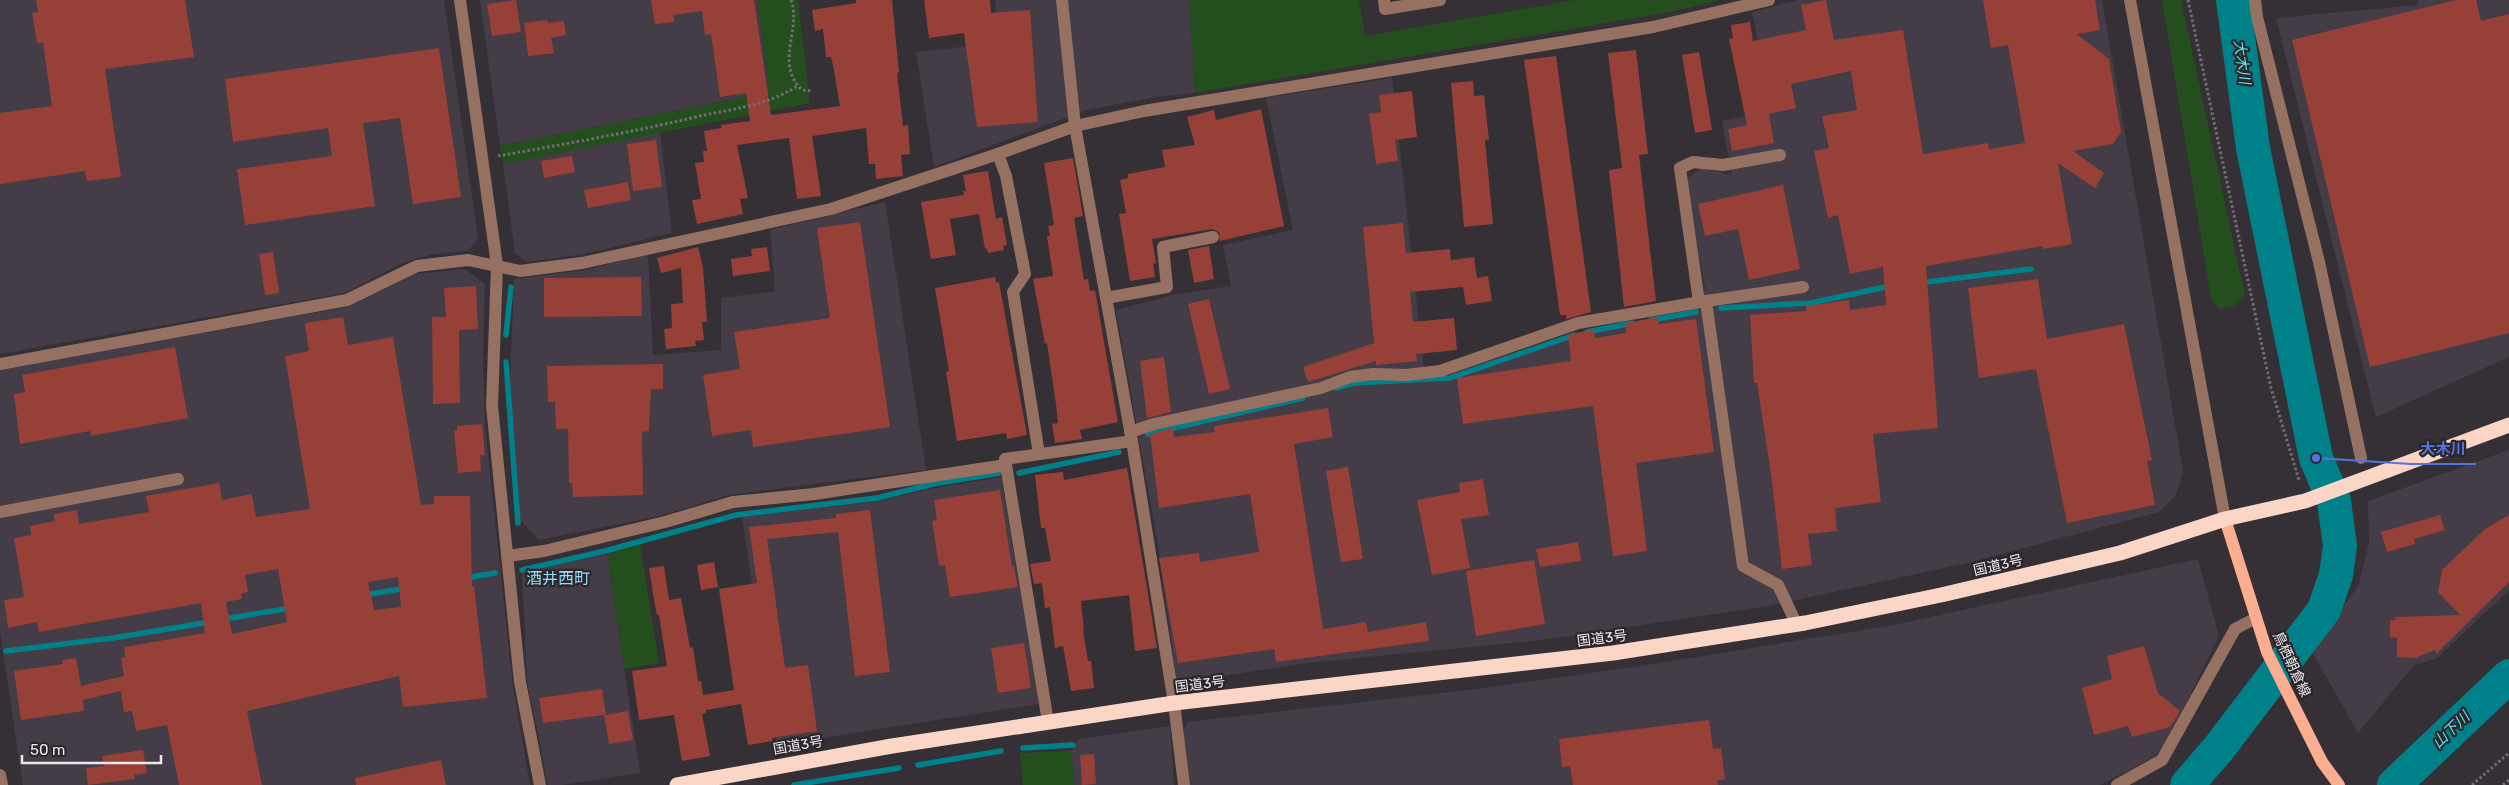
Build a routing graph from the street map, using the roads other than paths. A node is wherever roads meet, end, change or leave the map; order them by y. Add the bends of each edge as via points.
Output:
1 (460, 0) edge
2 (1062, 0) edge
3 (1384, 0) edge
4 (1440, 0) edge
5 (1769, 0) edge
6 (2130, 0) edge
7 (2255, 0) edge
8 (1075, 126) junction
9 (998, 154) junction
10 (1780, 155) dead end
11 (1213, 237) dead end
12 (497, 265) junction
13 (1803, 287) dead end
14 (1106, 298) junction
15 (1702, 301) junction
16 (0, 364) edge
17 (2509, 424) edge
18 (1131, 437) junction
19 (1039, 454) junction
20 (2361, 458) dead end
21 (1006, 465) junction
22 (178, 479) dead end
23 (0, 512) edge
24 (2225, 519) junction
25 (507, 556) junction
26 (2256, 618) junction
27 (1797, 624) junction
28 (1174, 703) junction
29 (1048, 722) junction
30 (0, 774) edge
31 (2, 785) edge
32 (540, 785) edge
33 (677, 785) edge
34 (1184, 785) edge
35 (2117, 785) edge
36 (2339, 785) edge

1 - 12 street
2 - 8 street
3 - 4 street via 1386,9
5 - 8 street via 1653,28 1154,109
6 - 24 street
7 - 20 street via 2319,262
8 - 9 street
8 - 14 street
9 - 12 street via 831,209 582,263 520,271
9 - 19 street via 1006,176 1025,274 1013,292
10 - 15 street via 1723,165 1693,162 1680,168
11 - 14 street via 1163,247 1167,287
12 - 16 street via 468,260 418,266 346,300
12 - 25 street via 492,406
13 - 15 street
14 - 18 street
15 - 18 street via 1578,323 1440,371 1350,377 1321,388 1154,424
15 - 27 street via 1743,566 1778,585
17 - 24 highway, 国道3号 via 2305,501
18 - 19 street
18 - 28 street
19 - 21 street via 1005,459
21 - 25 street via 814,494 733,502 544,551
21 - 29 street
22 - 23 street
24 - 26 main road, 鳥栖朝倉線
24 - 27 highway, 国道3号 via 2120,552 1941,595
25 - 32 street via 520,682
26 - 35 street via 2234,629 2162,760
26 - 36 main road, 鳥栖朝倉線 via 2267,652 2322,762
27 - 28 highway, 国道3号 via 1613,653
28 - 29 highway, 国道3号
28 - 34 street
29 - 33 highway, 国道3号 via 782,764
30 - 31 street

